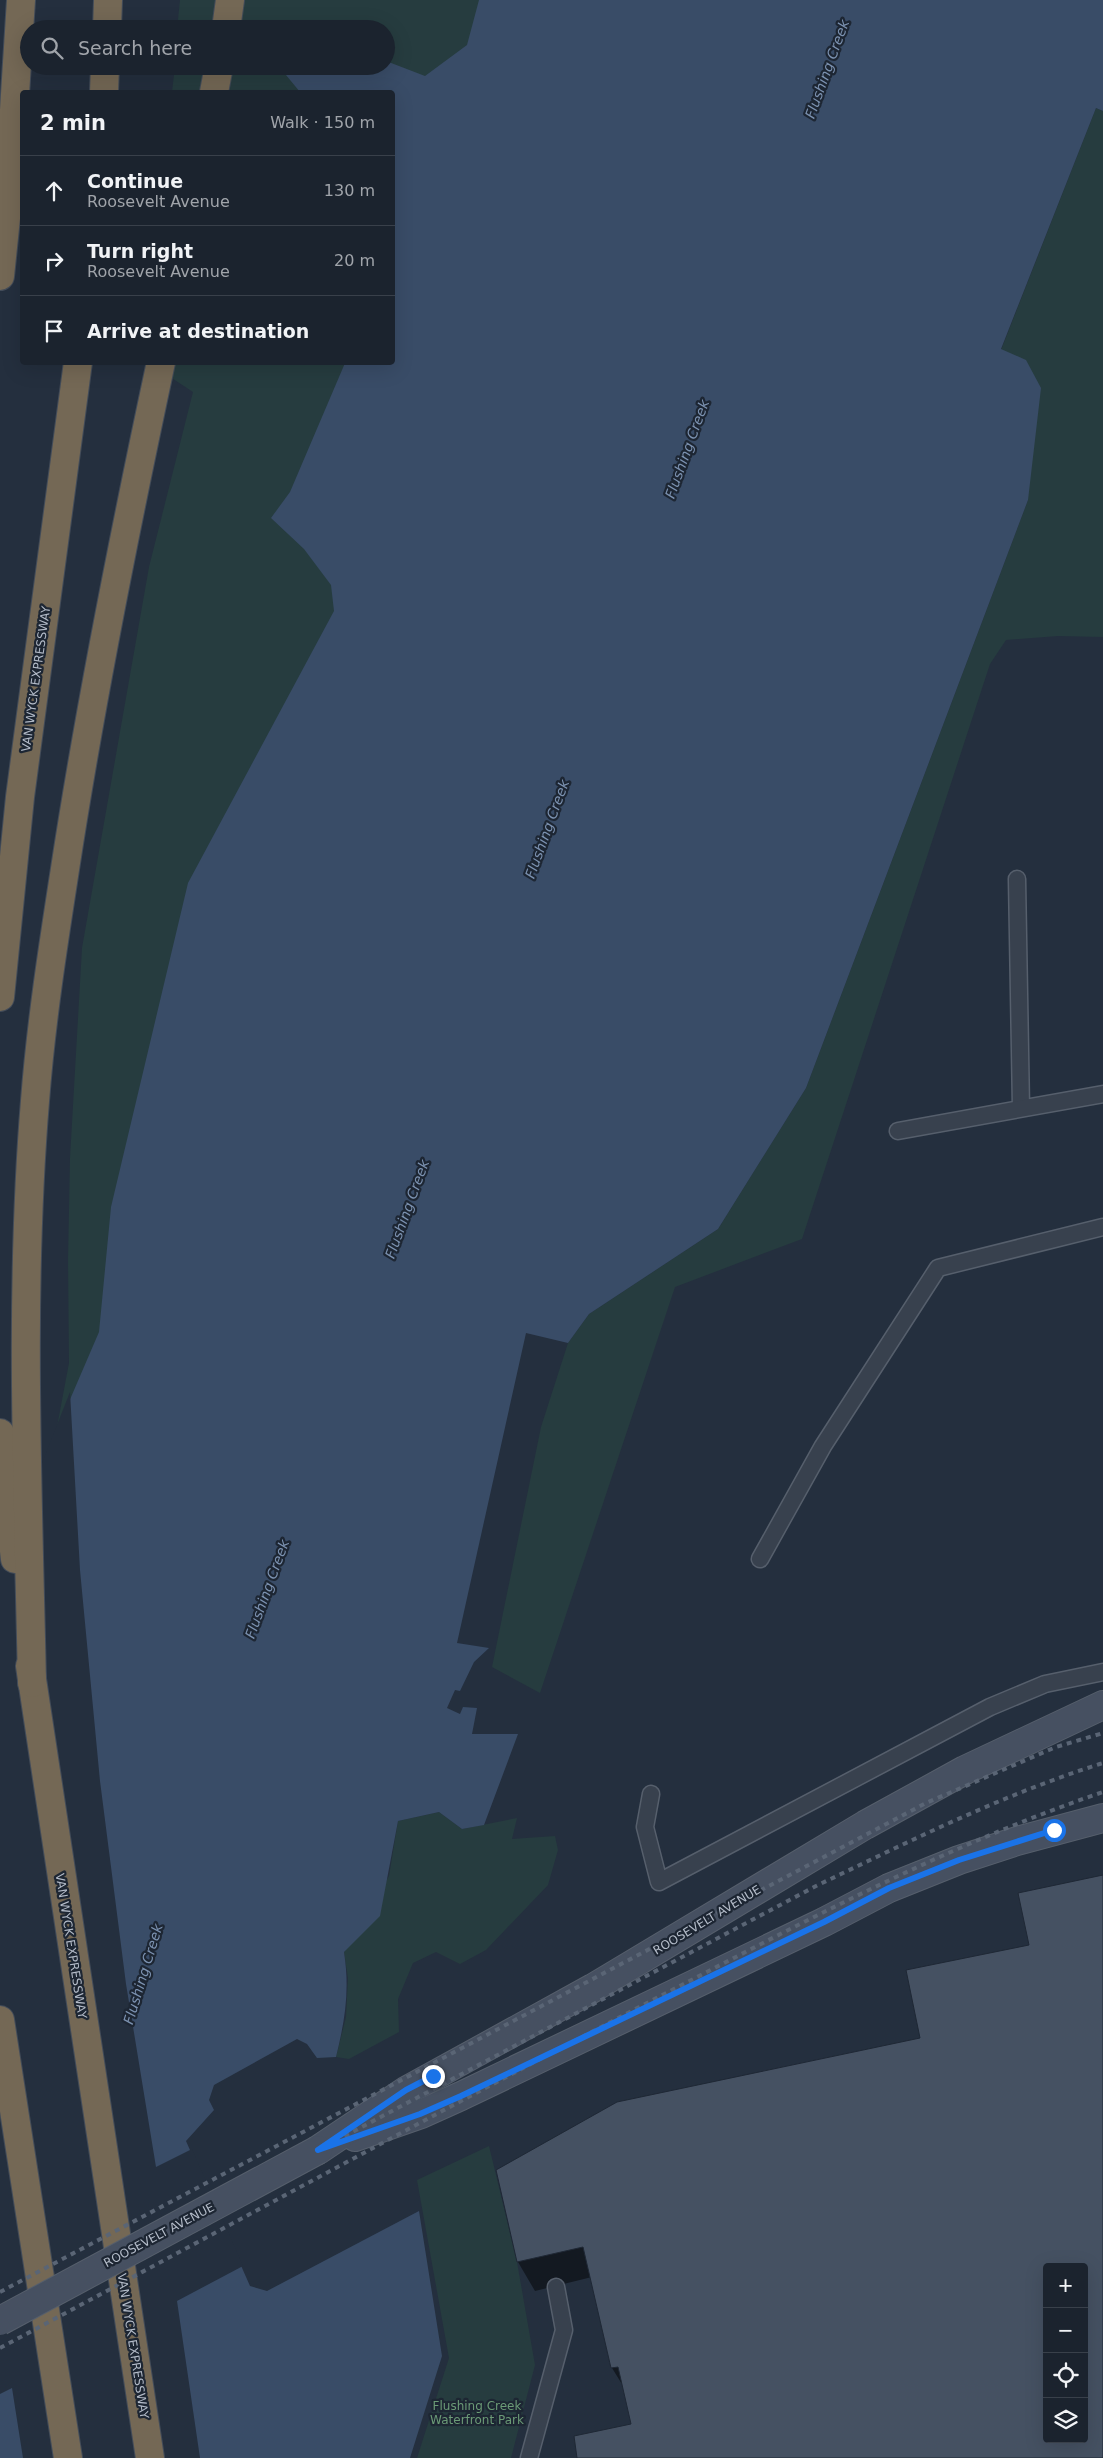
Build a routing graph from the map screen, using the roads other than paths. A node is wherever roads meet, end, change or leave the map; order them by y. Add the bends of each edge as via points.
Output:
1 (21, 0) edge
2 (108, 0) edge
3 (218, 0) edge
4 (230, 0) edge
5 (107, 20) edge
6 (217, 20) edge
7 (227, 20) edge
8 (105, 75) edge
9 (215, 75) edge
10 (217, 75) edge
11 (104, 90) edge
12 (214, 90) edge
13 (214, 90) edge
14 (0, 276) edge
15 (78, 365) edge
16 (160, 365) edge
17 (1016, 879) dead end
18 (0, 997) edge
19 (1103, 1094) edge
20 (1021, 1108) junction
21 (898, 1131) dead end
22 (1103, 1227) edge
23 (0, 1433) edge
24 (760, 1559) dead end
25 (1103, 1672) edge
26 (32, 1683) junction
27 (1103, 1705) edge
28 (650, 1794) dead end
29 (1103, 1818) edge
30 (0, 2020) edge
31 (318, 2150) junction
32 (556, 2287) dead end
33 (0, 2320) edge
34 (68, 2458) edge
35 (150, 2458) edge
36 (529, 2458) edge

1 - 14 highway
2 - 5 highway
3 - 6 highway
4 - 7 highway
8 - 11 highway
9 - 12 highway
10 - 13 highway
15 - 18 highway, VAN WYCK EXPRESSWAY via 20,797
16 - 26 highway via 93,698 39,1051 26,1260
17 - 20 lane
19 - 20 lane
20 - 21 lane
22 - 24 lane via 938,1268 823,1446
23 - 26 highway, VAN WYCK EXPRESSWAY
25 - 28 lane via 1045,1684 990,1707 659,1882 645,1827
26 - 35 highway, VAN WYCK EXPRESSWAY
27 - 31 main road, ROOSEVELT AVENUE via 965,1770 865,1825 593,1988 406,2090
29 - 31 main road, ROOSEVELT AVENUE via 1016,1840 889,1888 420,2114
30 - 34 highway
31 - 33 main road, ROOSEVELT AVENUE, bridge
32 - 36 lane via 564,2330

